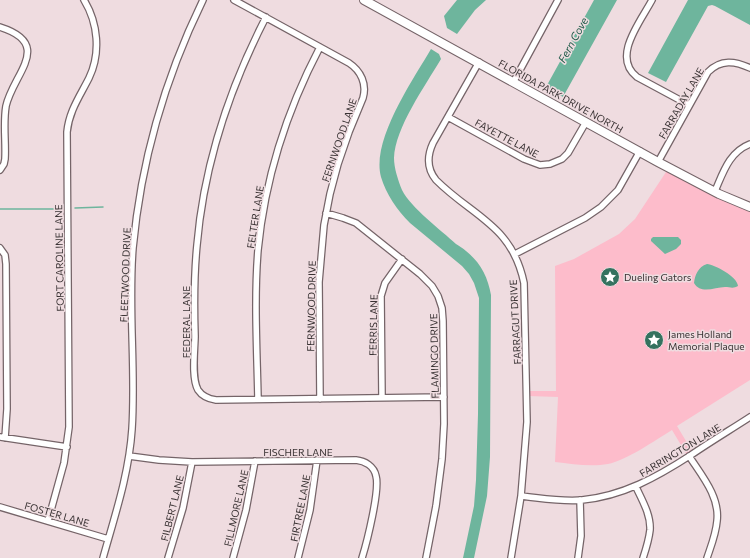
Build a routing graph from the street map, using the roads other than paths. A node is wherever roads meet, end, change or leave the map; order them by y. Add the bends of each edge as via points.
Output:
1 (84, 0) edge
2 (203, 0) edge
3 (234, 0) edge
4 (558, 0) edge
5 (652, 0) edge
6 (368, 1) edge
7 (266, 17) junction
8 (0, 26) edge
9 (320, 47) junction
10 (479, 62) junction
11 (750, 68) edge
12 (514, 81) junction
13 (689, 106) junction
14 (448, 117) junction
15 (586, 122) junction
16 (750, 144) edge
17 (640, 151) junction
18 (658, 162) junction
19 (0, 170) edge
20 (715, 191) junction
21 (750, 207) edge
22 (326, 213) junction
23 (0, 248) edge
24 (514, 254) junction
25 (402, 259) junction
26 (444, 397) junction
27 (382, 398) junction
28 (258, 399) junction
29 (320, 399) junction
30 (750, 418) edge
31 (3, 438) edge
32 (67, 447) junction
33 (129, 456) junction
34 (689, 456) junction
35 (318, 460) junction
36 (255, 461) junction
37 (192, 462) junction
38 (636, 487) junction
39 (521, 496) junction
40 (580, 500) junction
41 (0, 507) edge
42 (48, 521) junction
43 (108, 539) junction
44 (103, 558) edge
45 (168, 558) edge
46 (233, 558) edge
47 (298, 558) edge
48 (362, 558) edge
49 (426, 558) edge
50 (511, 558) edge
51 (578, 558) edge
52 (643, 558) edge
53 (707, 558) edge

1 - 32 street, FORT CAROLINE LANE via 93,20 97,42 92,69 72,109 67,132 70,407
2 - 33 street, FLEETWOOD DRIVE via 164,95 150,142 140,192 132,265 133,413
3 - 7 street
4 - 12 street
5 - 13 street via 628,46 627,65 637,77
6 - 10 street, FLORIDA PARK DRIVE NORTH
7 - 9 street
7 - 28 street, FEDERAL LANE via 239,72 225,109 209,166 202,202 194,277 195,370 198,389 214,400
8 - 19 street via 19,35 28,52 25,66 6,105 5,159
9 - 22 street, FERNWOOD LANE via 352,65 360,73 364,84 364,95 340,157
9 - 28 street, FELTER LANE via 302,83 283,132 264,209 257,275
10 - 12 street, FLORIDA PARK DRIVE NORTH
10 - 14 street, FARRAGUT DRIVE
11 - 13 street, FARRADAY LANE via 731,62 714,67 706,75
12 - 15 street, FLORIDA PARK DRIVE NORTH
13 - 18 street, FARRADAY LANE
14 - 15 street, FAYETTE LANE via 524,159 540,165 562,159
14 - 24 street, FARRAGUT DRIVE via 430,150 428,161 432,173 440,184 498,231
15 - 17 street, FLORIDA PARK DRIVE NORTH
16 - 20 street via 733,155
17 - 18 street, FLORIDA PARK DRIVE NORTH
17 - 24 street via 618,190 601,207 585,218
18 - 20 street, FLORIDA PARK DRIVE NORTH
20 - 21 street, FLORIDA PARK DRIVE NORTH
22 - 25 street, FLAMINGO DRIVE via 356,223
22 - 29 street, FERNWOOD DRIVE via 319,282
23 - 31 street via 6,260 7,409
24 - 39 street, FARRAGUT DRIVE via 522,273 525,293 527,422
25 - 26 street, FLAMINGO DRIVE via 428,281 441,305
25 - 27 street, FERRIS LANE via 385,283 381,296
26 - 27 street, FEDERAL LANE
26 - 49 street, FLAMINGO DRIVE via 440,480
27 - 29 street, FEDERAL LANE
28 - 29 street, FEDERAL LANE
30 - 34 street, FARRINGTON LANE
31 - 32 street
32 - 42 street, FORT CAROLINE LANE
33 - 37 street, FISCHER LANE
33 - 43 street, FLEETWOOD DRIVE via 121,497
34 - 38 street, FARRINGTON LANE
34 - 53 street via 717,506 717,524
35 - 36 street, FISCHER LANE
35 - 47 street, FIRTREE LANE via 311,505
35 - 48 street, FISCHER LANE via 360,461 369,464 376,474 375,495
36 - 37 street, FISCHER LANE
36 - 46 street, FILLMORE LANE via 246,510
37 - 45 street, FILBERT LANE via 183,508
38 - 40 street, FARRINGTON LANE via 612,495
38 - 52 street via 650,523
39 - 40 street, FARRINGTON LANE
39 - 50 street, FARRAGUT DRIVE
40 - 51 street via 581,530
41 - 42 street, FOSTER LANE
42 - 43 street, FOSTER LANE
43 - 44 street, FLEETWOOD DRIVE

